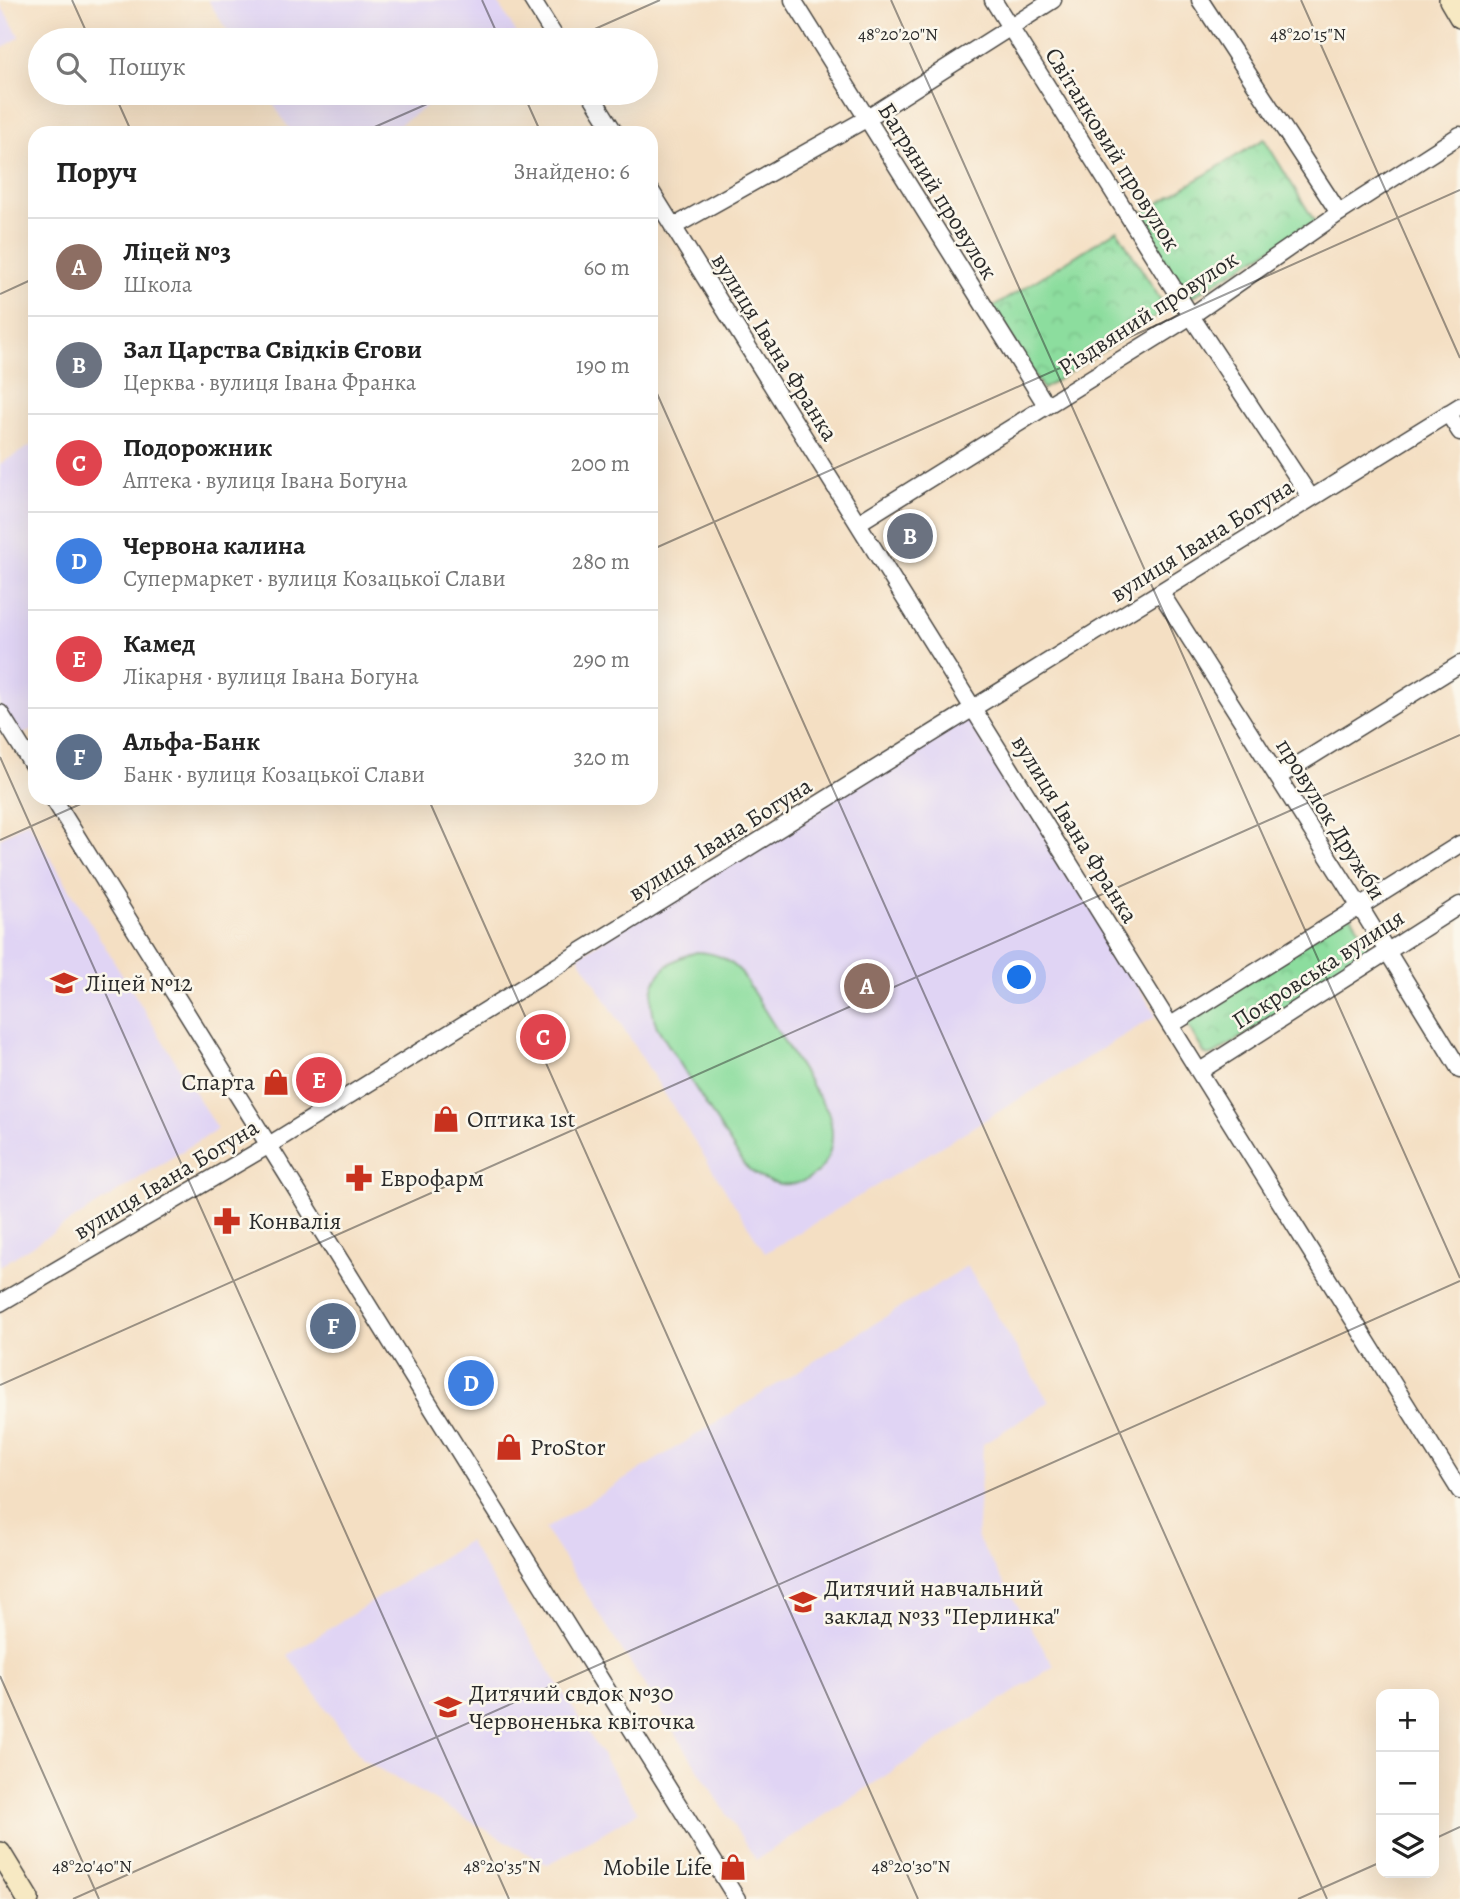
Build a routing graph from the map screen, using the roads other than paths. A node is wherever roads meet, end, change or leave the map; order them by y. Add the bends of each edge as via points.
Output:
1 (532, 0) edge
2 (793, 0) edge
3 (993, 0) edge
4 (1053, 0) edge
5 (1200, 0) edge
6 (1450, 0) edge
7 (1460, 17) edge
8 (550, 28) edge
9 (1010, 28) junction
10 (598, 105) edge
11 (866, 119) junction
12 (611, 126) edge
13 (1460, 135) edge
14 (658, 202) edge
15 (1339, 212) junction
16 (673, 227) junction
17 (1191, 316) junction
18 (1046, 405) junction
19 (1454, 410) edge
20 (1460, 432) edge
21 (1311, 498) junction
22 (858, 523) junction
23 (1161, 593) junction
24 (1460, 664) edge
25 (973, 708) junction
26 (0, 713) edge
27 (28, 758) edge
28 (1278, 777) junction
29 (57, 805) edge
30 (1460, 844) edge
31 (1460, 905) edge
32 (1360, 907) junction
33 (1388, 952) junction
34 (1171, 1025) junction
35 (1460, 1070) edge
36 (1200, 1072) junction
37 (268, 1145) junction
38 (0, 1303) edge
39 (1460, 1490) edge
40 (0, 1853) edge
41 (29, 1899) edge
42 (737, 1899) edge

1 - 8 street
2 - 11 street, Багряний провулок
3 - 9 street, Світанковий провулок
4 - 9 street
5 - 15 street
6 - 7 street
9 - 11 street
9 - 17 street, Світанковий провулок
10 - 12 street
11 - 16 street
11 - 18 street, Багряний провулок
13 - 15 street, Різдвяний провулок
14 - 16 street, вулиця Івана Франка
15 - 17 street, Різдвяний провулок
16 - 22 street, вулиця Івана Франка
17 - 18 street, Різдвяний провулок
17 - 21 street, Світанковий провулок
18 - 22 street, Різдвяний провулок
19 - 20 street
19 - 21 street, вулиця Івана Богуна
21 - 23 street, вулиця Івана Богуна
22 - 25 street, вулиця Івана Франка
23 - 25 street, вулиця Івана Богуна
23 - 28 street, провулок Дружби
24 - 28 street
25 - 34 street, вулиця Івана Франка
25 - 37 street, вулиця Івана Богуна
26 - 27 street
28 - 32 street, провулок Дружби
29 - 37 street
30 - 32 street, Покровська вулиця
31 - 33 street, Покровська вулиця
32 - 33 street, провулок Дружби
32 - 34 street, Покровська вулиця
33 - 35 street, провулок Дружби
33 - 36 street, Покровська вулиця
34 - 36 street, вулиця Івана Франка
36 - 39 street, вулиця Івана Франка
37 - 38 street, вулиця Івана Богуна
37 - 42 street
40 - 41 street

